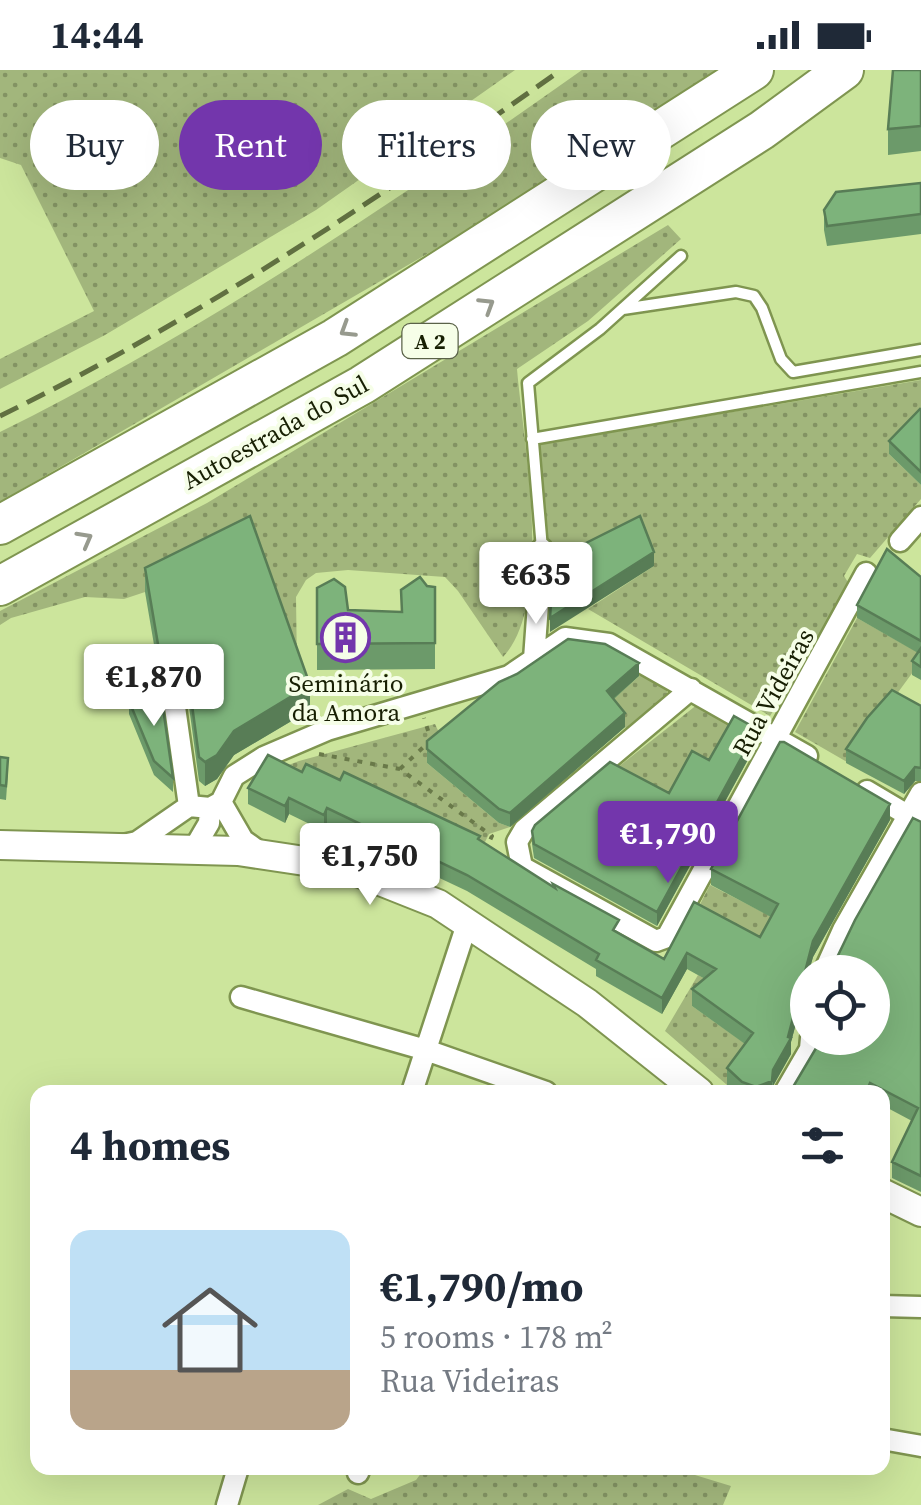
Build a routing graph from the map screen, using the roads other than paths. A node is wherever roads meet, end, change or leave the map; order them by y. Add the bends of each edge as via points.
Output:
1 (754, 70) edge
2 (844, 70) edge
3 (681, 256) dead end
4 (622, 310) junction
5 (921, 350) edge
6 (921, 372) edge
7 (532, 438) junction
8 (921, 517) edge
9 (0, 525) edge
10 (900, 541) dead end
11 (542, 549) joint
12 (866, 573) dead end
13 (0, 586) edge
14 (534, 659) junction
15 (172, 686) dead end
16 (691, 689) junction
17 (776, 737) junction
18 (921, 793) edge
19 (207, 806) junction
20 (914, 819) edge
21 (0, 846) edge
22 (103, 848) junction
23 (194, 849) junction
24 (262, 855) junction
25 (467, 924) junction
26 (832, 955) edge
27 (241, 998) dead end
28 (426, 1050) junction
29 (806, 1055) edge
30 (414, 1085) edge
31 (526, 1085) edge
32 (690, 1085) edge
33 (789, 1085) edge
34 (890, 1198) edge
35 (921, 1212) edge
36 (890, 1306) edge
37 (921, 1307) edge
38 (890, 1440) edge
39 (921, 1446) edge
40 (236, 1475) edge
41 (226, 1505) edge

1 -> 9 highway, A 2 via 335,338
13 -> 2 highway, Autoestrada do Sul / A 2 via 362,385 762,130
3 - 4 lane
4 - 5 lane via 736,292 754,296 793,372
4 - 7 lane via 528,383
6 - 7 lane
7 - 11 lane
8 - 10 street
11 - 14 street
12 - 17 street, Rua Videiras
14 - 16 street via 565,638 609,644
14 - 19 street via 509,676 328,730 264,757 234,776
15 - 19 street
16 - 17 street
16 - 17 street, Rua Videiras via 524,830 517,842 522,867 644,937 668,937
17 - 20 street
18 - 20 street
19 - 22 street via 137,842
19 - 23 street via 208,823
19 - 24 street
20 - 26 street
21 - 22 main road
22 - 23 main road
23 - 24 main road
24 - 25 main road via 360,874 438,904
25 - 28 street
25 - 32 main road via 587,1004
27 - 28 street
28 - 30 street
28 - 31 street
29 - 33 street
34 - 35 main road
36 - 37 street
38 - 39 street
40 - 41 street

